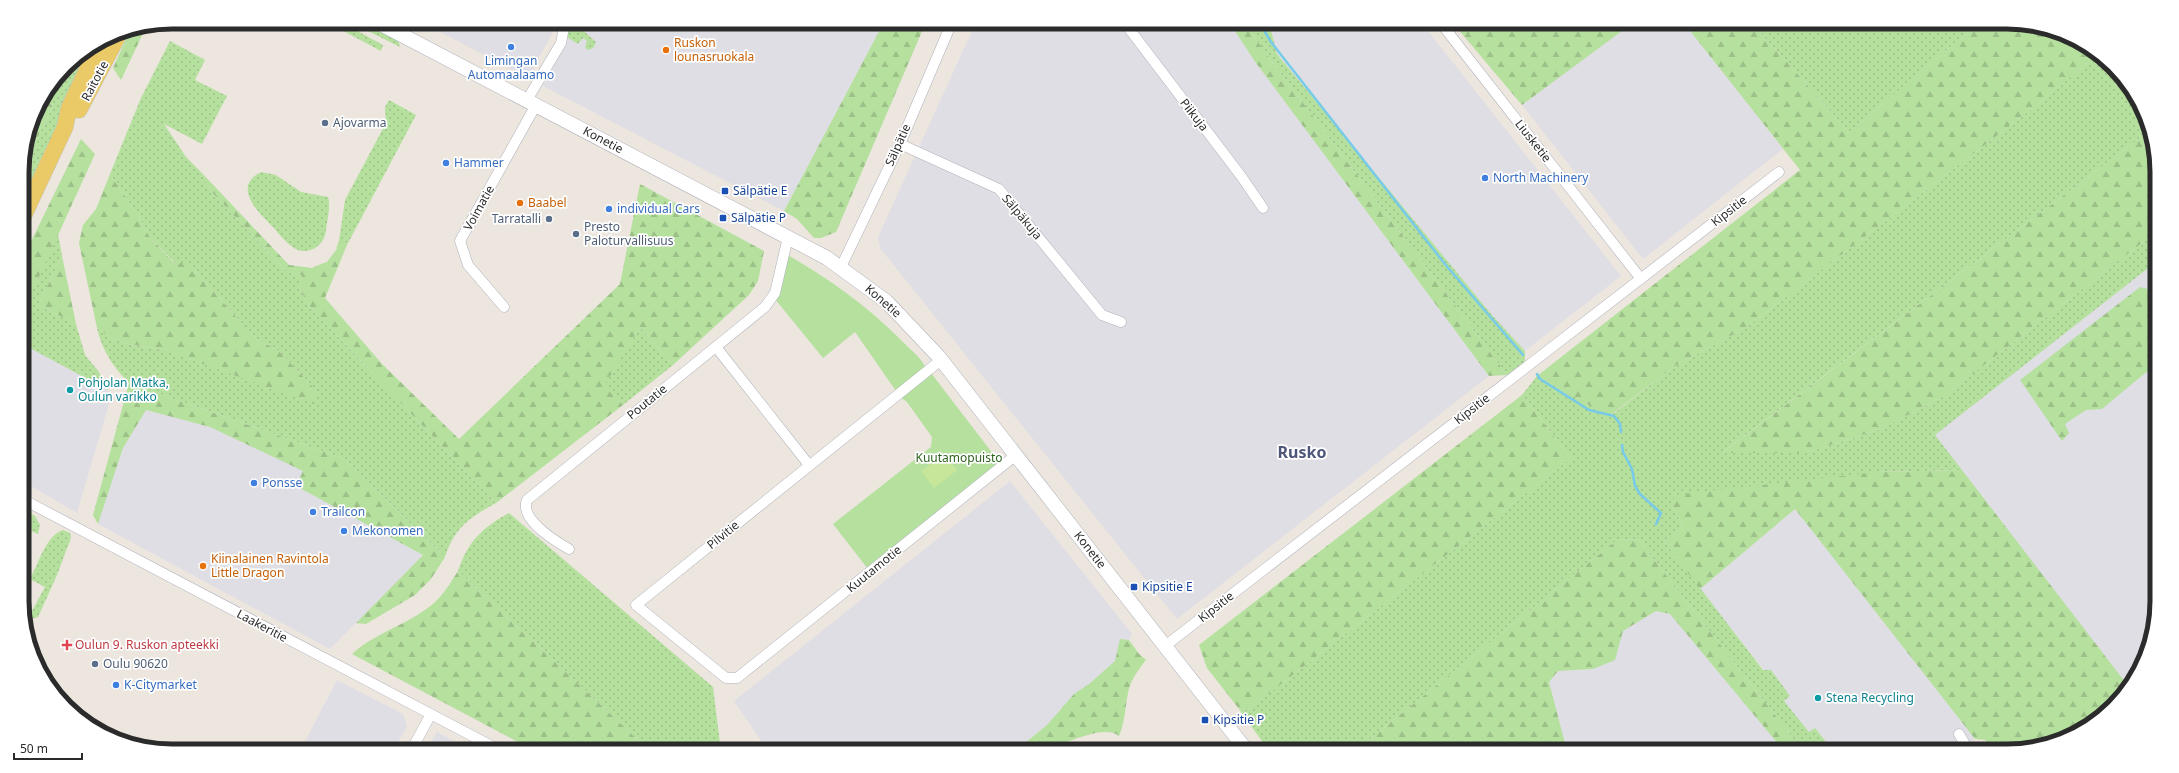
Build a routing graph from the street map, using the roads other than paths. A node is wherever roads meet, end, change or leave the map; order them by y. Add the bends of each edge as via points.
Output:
1 (390, 29) edge
2 (564, 29) edge
3 (949, 29) edge
4 (1129, 29) edge
5 (1445, 29) edge
6 (115, 41) edge
7 (96, 51) edge
8 (531, 103) junction
9 (65, 127) junction
10 (900, 144) junction
11 (1779, 172) dead end
12 (29, 204) edge
13 (1263, 208) dead end
14 (788, 237) junction
15 (841, 267) junction
16 (1641, 279) junction
17 (504, 307) dead end
18 (1121, 322) dead end
19 (716, 347) junction
20 (941, 360) junction
21 (1016, 455) junction
22 (809, 465) junction
23 (29, 503) edge
24 (569, 549) dead end
25 (636, 605) joint
26 (1165, 646) junction
27 (431, 714) junction
28 (1959, 734) dead end
29 (415, 744) edge
30 (488, 744) edge
31 (1242, 744) edge
32 (1964, 744) edge

1 - 8 street, Konetie
2 - 8 street, Voimatie via 561,43
3 - 10 street, Sälpätie
4 - 13 street, Piikuja
5 - 16 street, Liusketie
6 - 9 main road, Raitotie via 77,114
7 - 9 main road, Raitotie via 69,108
8 - 14 street, Konetie
8 - 17 street, Voimatie via 460,241 468,265
9 - 12 main road, Raitotie
10 - 15 street, Sälpätie
10 - 18 street, Sälpäkuja via 999,189 1102,316
11 - 16 street, Kipsitie
14 - 15 street, Konetie
14 - 19 street, Poutatie via 773,297 765,307
15 - 20 street, Konetie via 887,302
16 - 26 street, Kipsitie
19 - 22 street
19 - 24 street, Poutatie via 527,500 525,511 530,520
20 - 21 street, Konetie
20 - 22 street, Pilvitie
21 - 25 street, Kuutamotie via 742,676 729,679
21 - 26 street, Konetie
22 - 25 street, Pilvitie
23 - 27 street, Laakeritie
26 - 31 street, Konetie
27 - 29 street
27 - 30 street, Laakeritie
28 - 32 street

